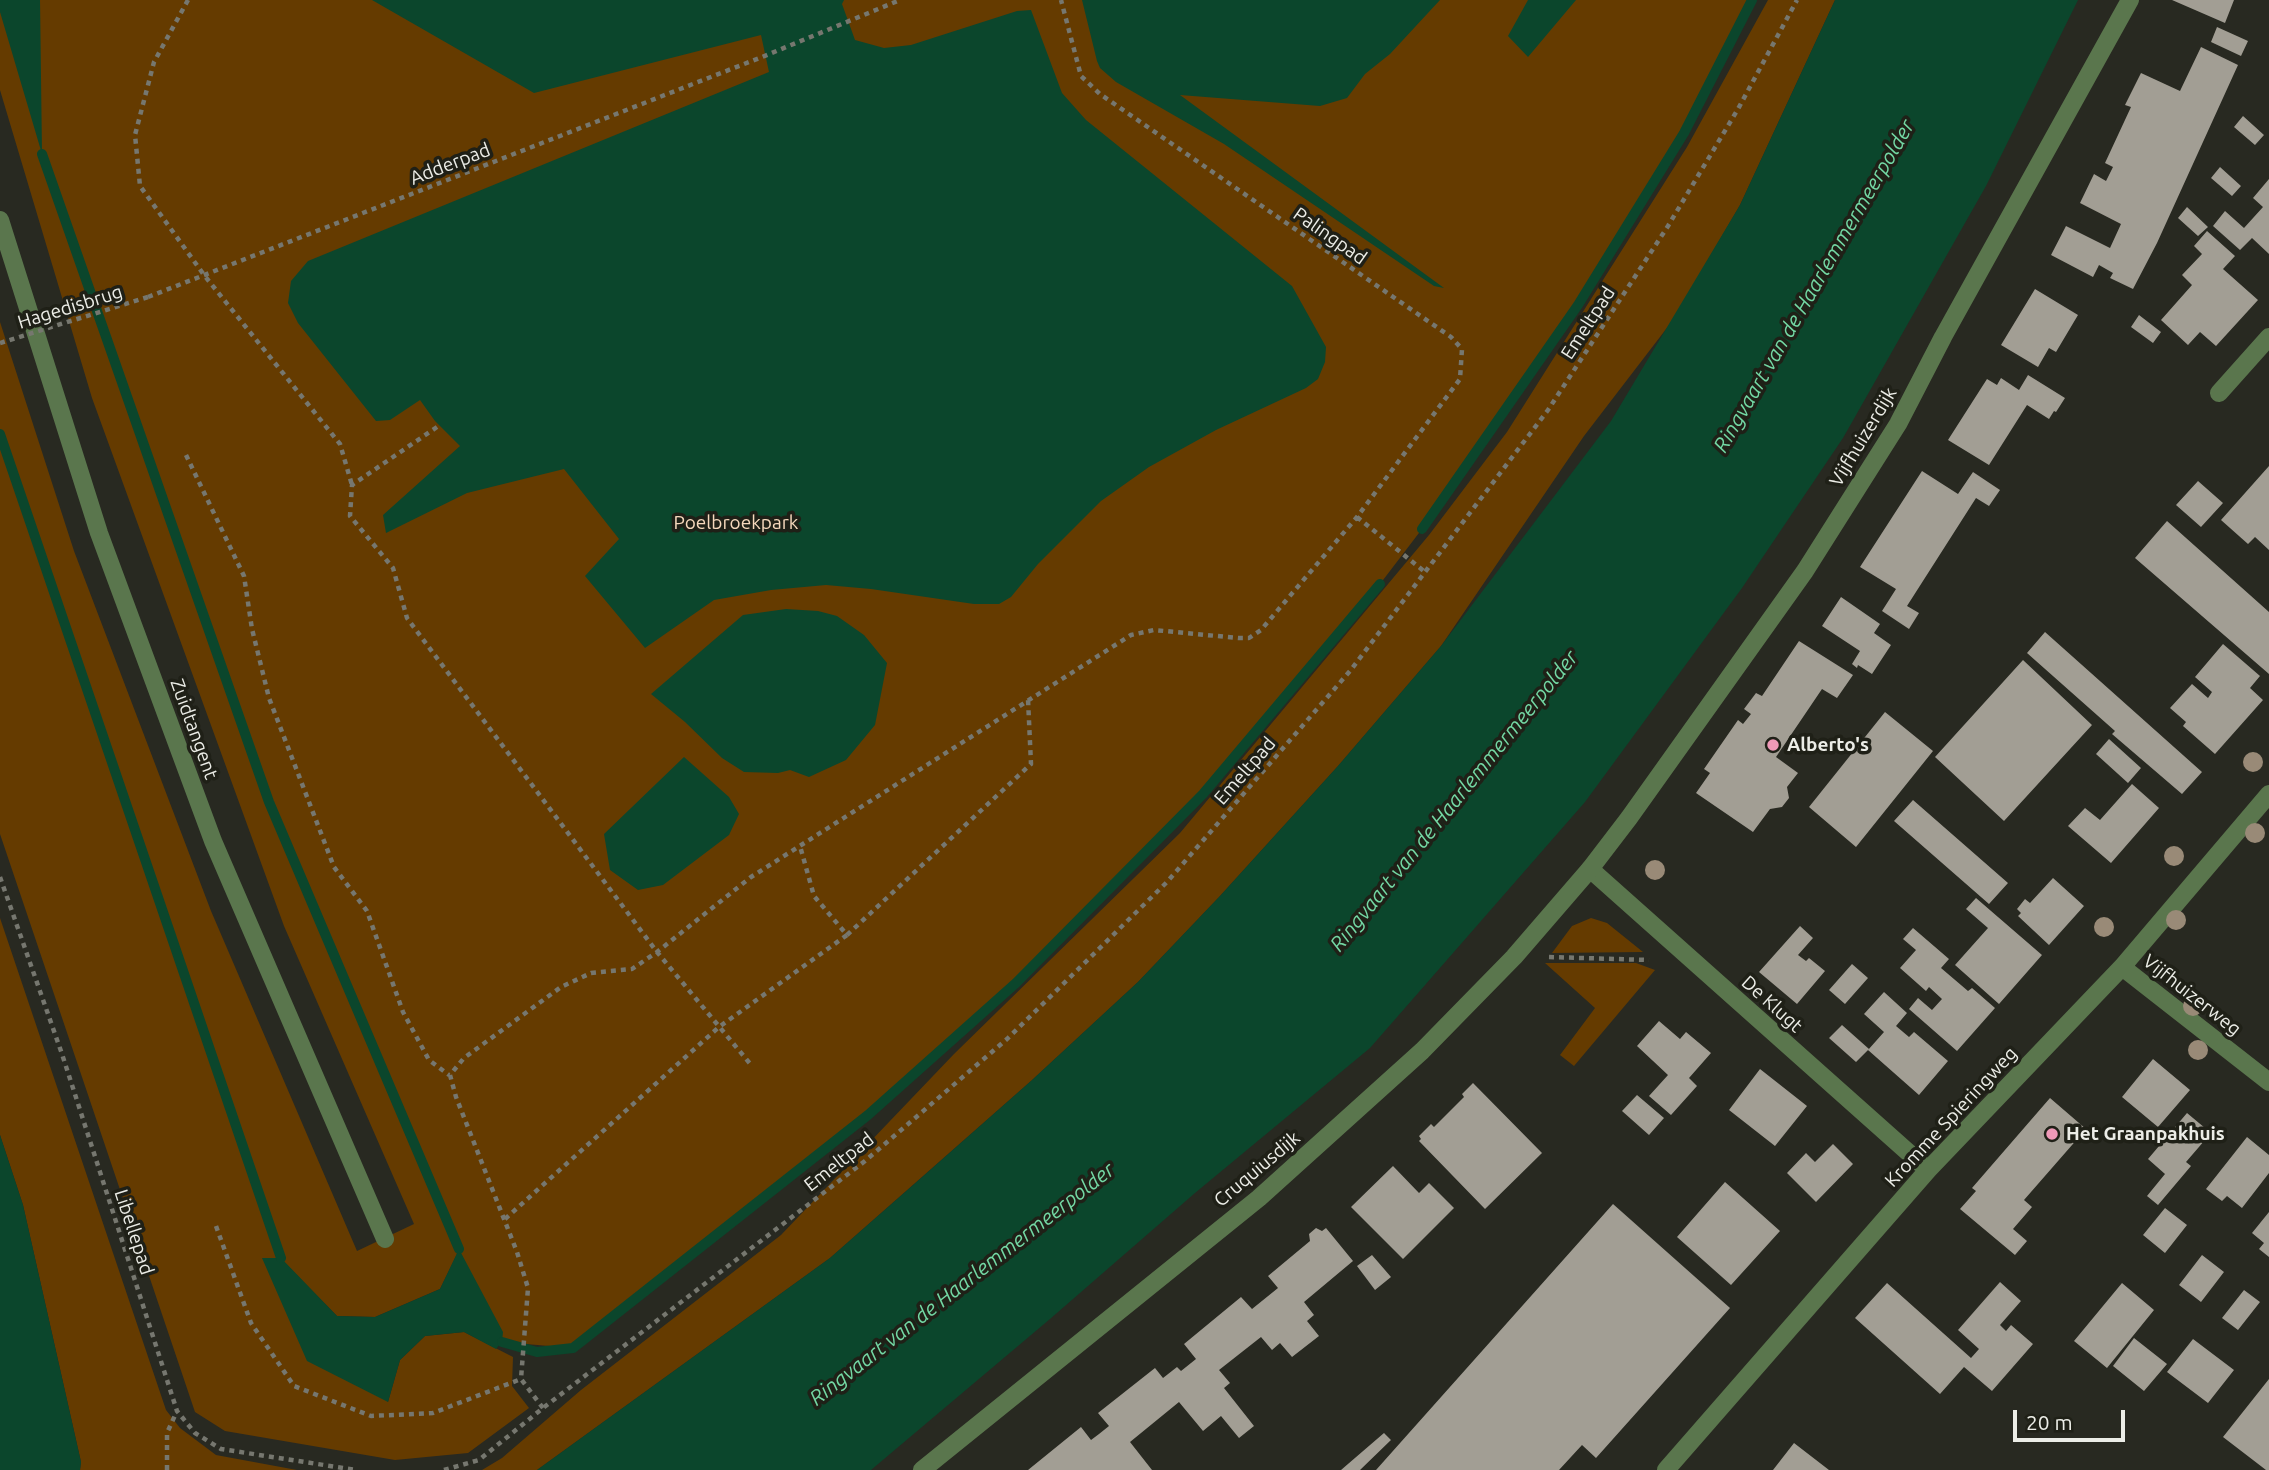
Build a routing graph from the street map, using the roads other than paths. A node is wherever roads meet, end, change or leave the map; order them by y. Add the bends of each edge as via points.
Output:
1 (2130, 0) edge
2 (0, 220) edge
3 (2269, 337) edge
4 (2219, 393) dead end
5 (2269, 794) edge
6 (1590, 869) junction
7 (2122, 967) junction
8 (2269, 1082) edge
9 (1928, 1170) junction
10 (385, 1239) dead end
11 (922, 1470) edge
12 (1666, 1470) edge

1 - 6 street, Vijfhuizerdijk via 1898,424 1805,571
2 - 10 street, Zuidtangent via 99,533 214,841
3 - 4 street
5 - 7 street, Kromme Spieringweg
6 - 9 street, De Klugt
6 - 11 street, Cruquiusdijk via 1432,1042 1259,1198
7 - 8 street, Vijfhuizerweg
7 - 9 street, Kromme Spieringweg
9 - 12 street, Kromme Spieringweg

